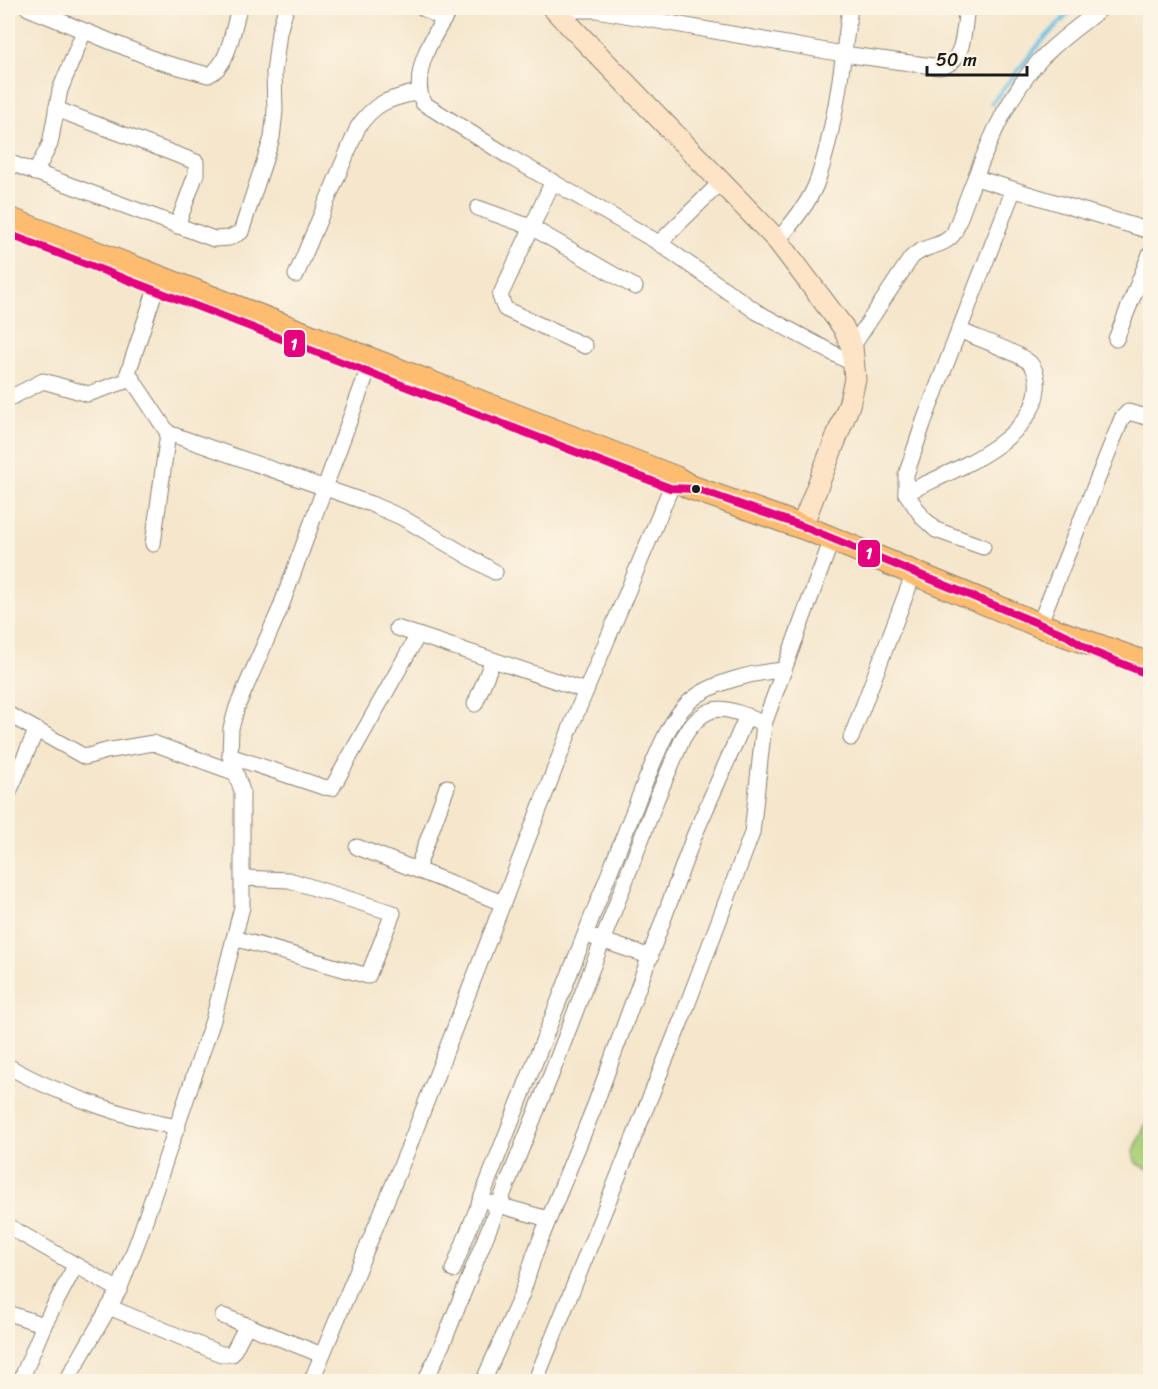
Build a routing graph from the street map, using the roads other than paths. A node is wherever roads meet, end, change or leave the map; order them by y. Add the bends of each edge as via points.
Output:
1 (28, 8) edge
2 (239, 8) edge
3 (286, 8) edge
4 (423, 8) edge
5 (850, 8) edge
6 (967, 8) edge
7 (1102, 8) edge
8 (557, 11) edge
9 (448, 13) edge
10 (84, 31) junction
11 (843, 54) junction
12 (418, 92) junction
13 (56, 109) junction
14 (8, 162) edge
15 (35, 173) junction
16 (976, 178) junction
17 (553, 182) junction
18 (721, 182) junction
19 (1012, 191) junction
20 (478, 208) dead end
21 (8, 219) edge
22 (177, 226) junction
23 (531, 227) junction
24 (1150, 231) edge
25 (8, 234) edge
26 (778, 241) junction
27 (659, 243) junction
28 (1150, 254) edge
29 (296, 275) dead end
30 (635, 287) dead end
31 (155, 291) junction
32 (959, 330) junction
33 (1116, 339) dead end
34 (585, 346) dead end
35 (853, 356) junction
36 (368, 370) junction
37 (132, 379) junction
38 (8, 399) edge
39 (1150, 418) edge
40 (168, 434) junction
41 (678, 485) junction
42 (326, 487) junction
43 (906, 493) junction
44 (802, 526) junction
45 (832, 539) junction
46 (153, 544) dead end
47 (983, 547) dead end
48 (495, 572) dead end
49 (914, 573) junction
50 (1039, 624) junction
51 (397, 628) dead end
52 (418, 635) junction
53 (1066, 635) junction
54 (493, 660) junction
55 (1150, 665) edge
56 (784, 670) junction
57 (1150, 675) edge
58 (586, 691) junction
59 (713, 699) junction
60 (475, 704) dead end
61 (8, 714) edge
62 (747, 716) junction
63 (764, 724) junction
64 (36, 732) junction
65 (851, 738) dead end
66 (230, 756) junction
67 (236, 773) junction
68 (447, 786) dead end
69 (8, 794) edge
70 (357, 847) dead end
71 (417, 869) junction
72 (243, 878) junction
73 (503, 903) junction
74 (592, 937) junction
75 (234, 938) junction
76 (651, 957) junction
77 (8, 1066) edge
78 (178, 1127) junction
79 (489, 1202) junction
80 (548, 1219) junction
81 (8, 1226) edge
82 (75, 1266) junction
83 (453, 1270) dead end
84 (119, 1290) junction
85 (109, 1307) junction
86 (8, 1313) edge
87 (223, 1316) dead end
88 (44, 1325) junction
89 (247, 1325) junction
90 (322, 1355) junction
91 (21, 1382) edge
92 (66, 1382) edge
93 (312, 1382) edge
94 (425, 1382) edge
95 (483, 1382) edge
96 (535, 1382) edge

1 - 10 street
2 - 10 street via 221,65 208,75 161,62
3 - 22 street via 274,73 272,138 241,232 214,239
4 - 9 street
5 - 11 street
6 - 11 street via 959,56 951,64 940,66
7 - 16 street via 1040,60 1004,113
8 - 11 street via 597,10
8 - 18 street
9 - 12 street via 425,58
10 - 13 street
11 - 26 street via 817,181 803,209
12 - 17 street via 423,103
12 - 29 street via 387,100 370,110 358,127
13 - 15 street via 54,132
13 - 22 street via 196,162 196,174
14 - 15 street
15 - 22 street
16 - 19 street
16 - 35 street via 954,233 911,258
17 - 23 street
17 - 27 street
18 - 26 street
18 - 27 street
19 - 24 street
19 - 32 street
20 - 23 street
21 - 41 main road
23 - 30 street
23 - 34 street via 500,296 501,304
25 - 31 main road
26 - 35 street via 843,327
27 - 35 street via 757,312
28 - 33 street
31 - 36 main road
31 - 37 street via 128,373
32 - 43 street via 913,451
32 - 43 street via 1028,361 1037,378 1036,397 1022,425 1002,441
35 - 44 street via 849,405
36 - 41 main road
36 - 42 street
37 - 38 street via 88,394 43,381
37 - 40 street
39 - 50 street via 1128,412 1122,418
40 - 42 street
40 - 46 street
41 - 44 main road
41 - 58 street
42 - 48 street via 401,517
42 - 66 street via 280,609 237,707
43 - 47 street via 936,530
44 - 45 main road
45 - 49 main road
45 - 56 street
49 - 50 main road
49 - 65 street
50 - 53 main road
51 - 52 street
52 - 54 street
52 - 66 street via 332,788
53 - 55 main road
53 - 57 main road via 1093,652
54 - 58 street
54 - 60 street
56 - 59 street via 760,671
56 - 63 street
58 - 73 street
59 - 62 street
59 - 74 street via 653,784
61 - 64 street
62 - 63 street
62 - 76 street via 694,836
63 - 96 street via 752,833 683,1016
64 - 67 street via 85,758 153,743
64 - 69 street
66 - 67 street
67 - 72 street via 242,791
68 - 71 street
70 - 71 street
71 - 73 street
72 - 75 street via 242,907
72 - 75 street via 289,880 393,913 368,976
73 - 90 street via 408,1149
74 - 76 street
74 - 79 street
75 - 78 street via 213,1020
76 - 80 street
77 - 78 street via 87,1100 155,1124
78 - 84 street
79 - 80 street
79 - 83 street
79 - 94 street
80 - 95 street via 522,1294
81 - 82 street
82 - 84 street
82 - 88 street
84 - 85 street
85 - 89 street via 221,1354 232,1354
85 - 92 street
86 - 88 street
87 - 89 street
88 - 91 street
89 - 90 street
90 - 93 street

